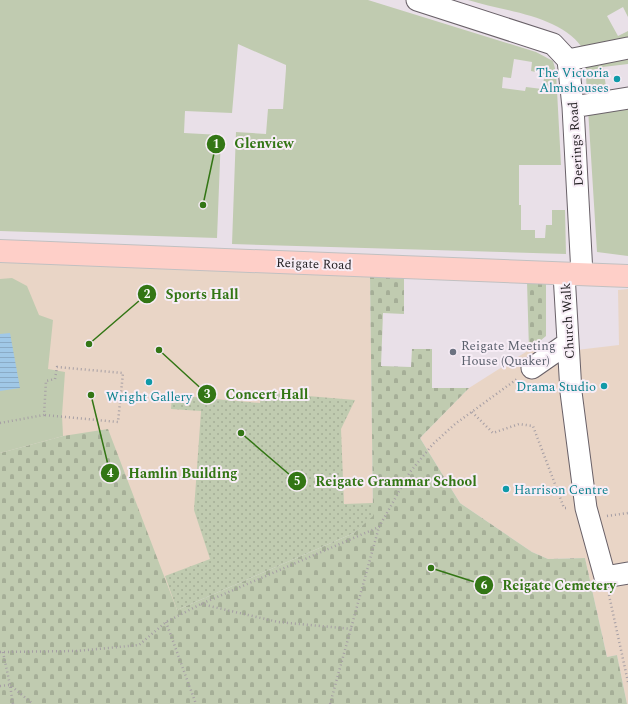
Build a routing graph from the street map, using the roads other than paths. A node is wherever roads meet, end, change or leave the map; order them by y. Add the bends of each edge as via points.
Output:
1 (417, 0) edge
2 (628, 48) edge
3 (568, 60) junction
4 (628, 98) edge
5 (574, 107) junction
6 (0, 251) edge
7 (573, 274) junction
8 (628, 276) edge
9 (568, 343) junction
10 (532, 368) road end
11 (628, 573) edge

1 - 3 street via 553,44
2 - 3 street
3 - 5 street, Deerings Road
4 - 5 street
5 - 7 street, Deerings Road
6 - 7 main road, Reigate Road
7 - 8 main road, Reigate Road
7 - 9 street, Church Walk
9 - 10 street
9 - 11 street, Church Walk via 571,392 586,508 605,577

